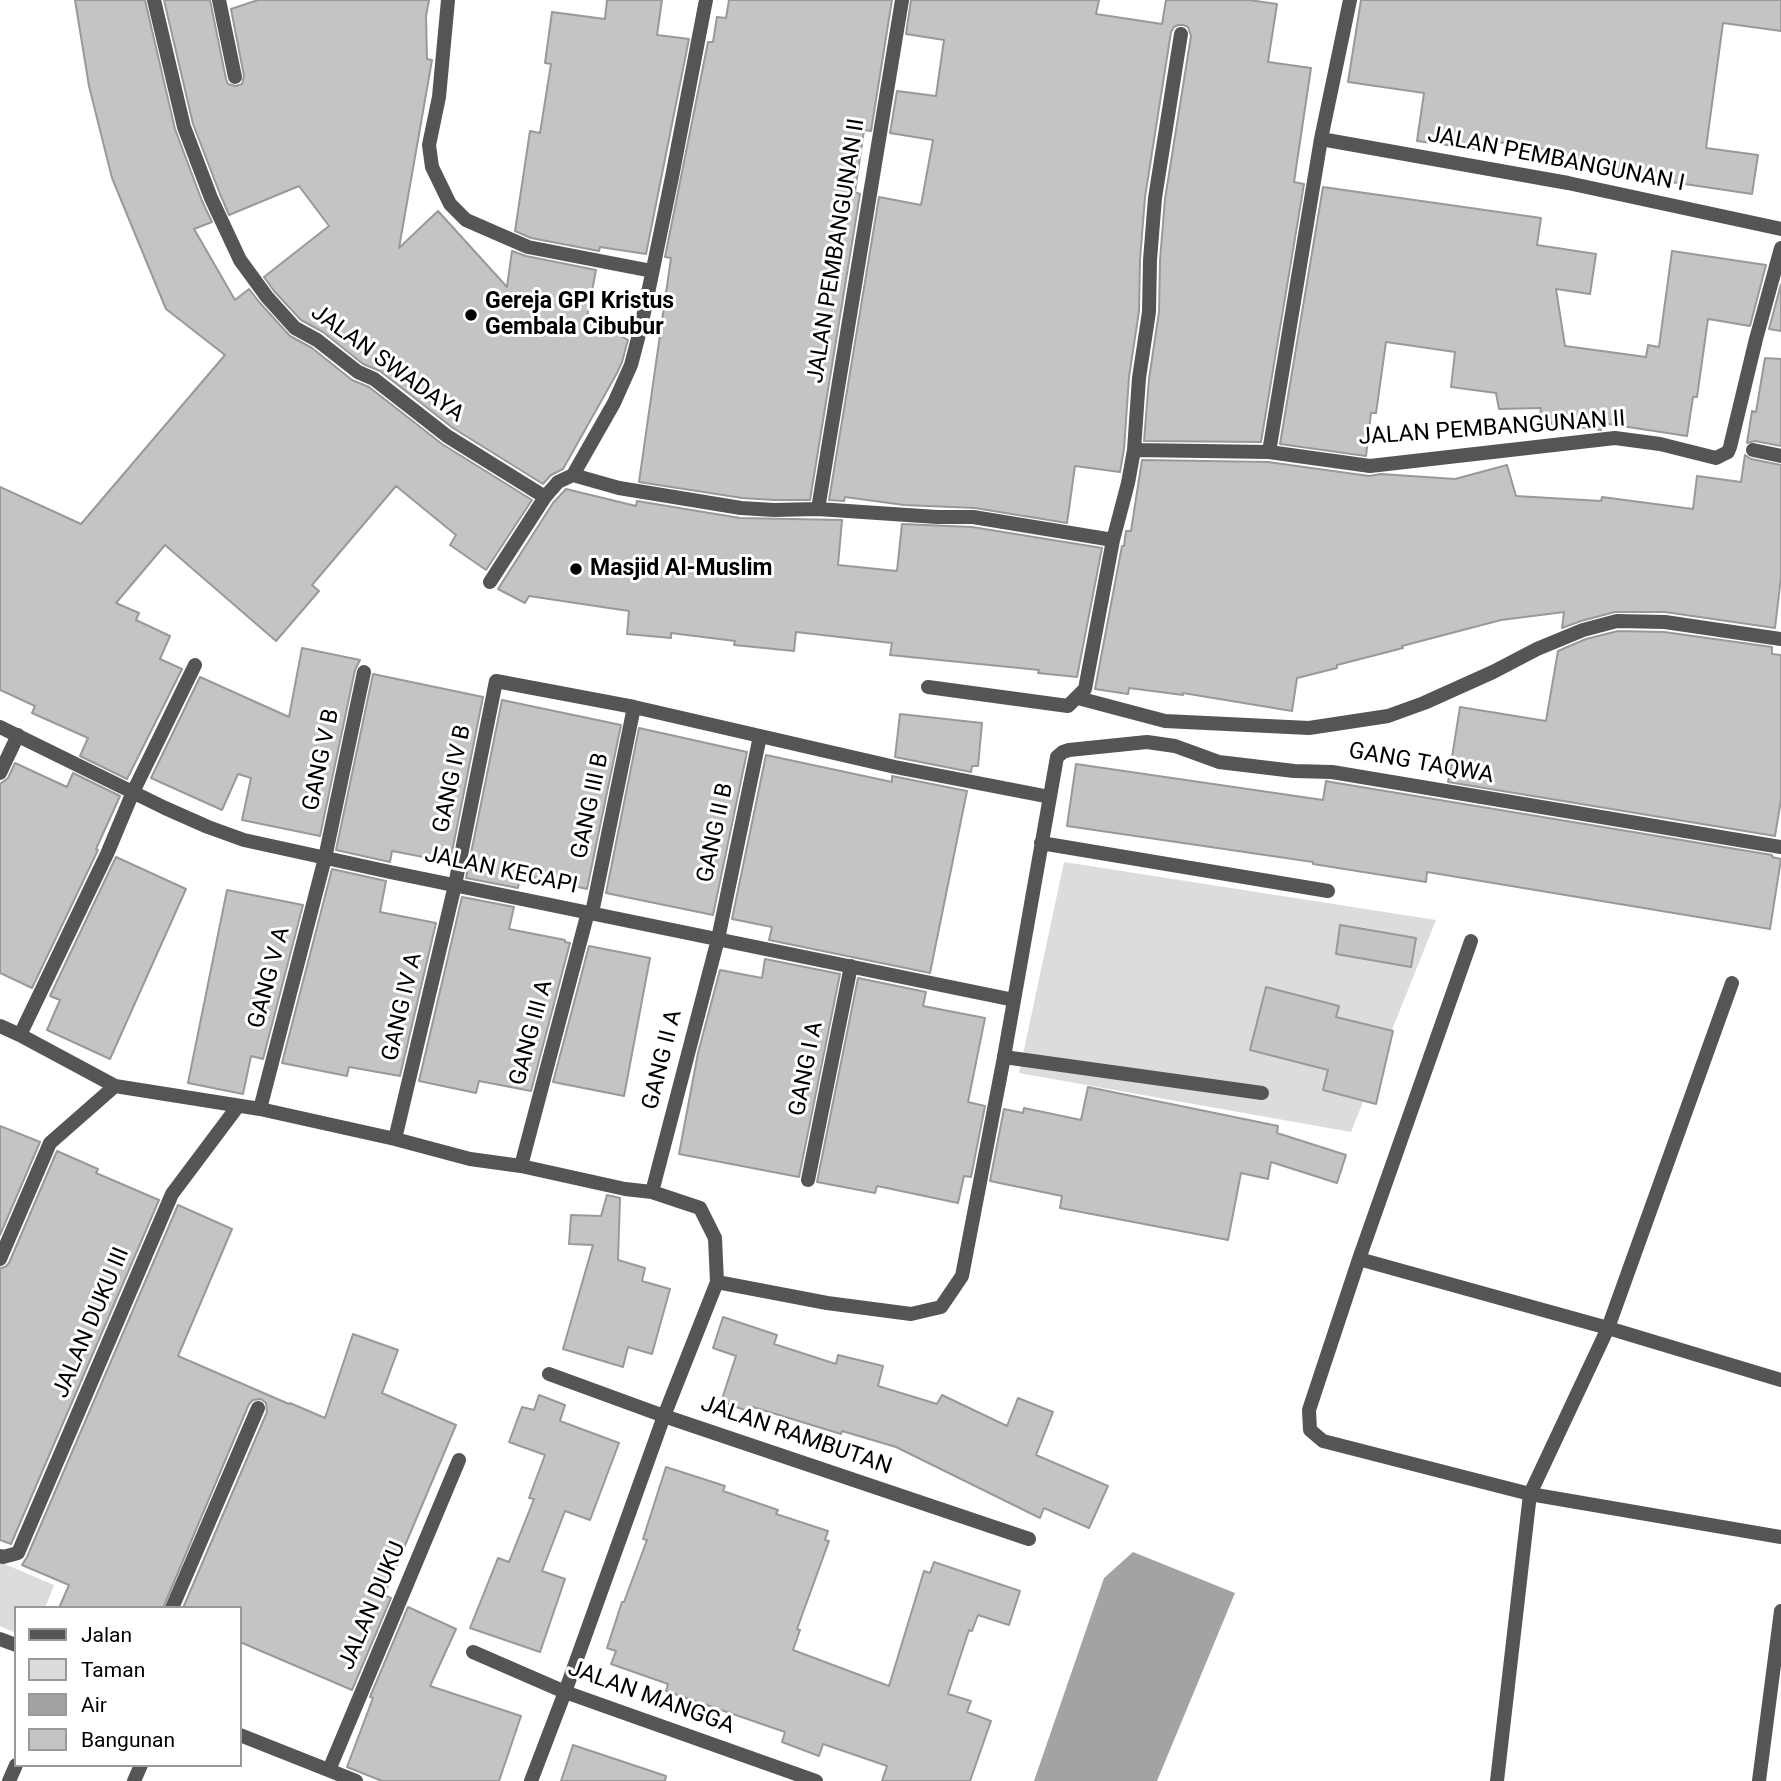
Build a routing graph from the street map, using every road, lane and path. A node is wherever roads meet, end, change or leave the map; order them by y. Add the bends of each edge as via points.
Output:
1 (154, 0) edge
2 (219, 0) edge
3 (448, 0) edge
4 (706, 0) edge
5 (902, 0) edge
6 (1350, 0) edge
7 (1181, 34) dead end
8 (235, 77) dead end
9 (1321, 139) junction
10 (1781, 229) edge
11 (1781, 248) edge
12 (652, 271) junction
13 (1135, 450) junction
14 (1753, 450) dead end
15 (1269, 452) junction
16 (1781, 456) edge
17 (573, 475) junction
18 (545, 497) junction
19 (817, 509) junction
20 (1113, 540) junction
21 (490, 582) dead end
22 (1781, 639) edge
23 (195, 665) dead end
24 (364, 672) dead end
25 (928, 687) dead end
26 (1078, 698) junction
27 (634, 708) junction
28 (0, 727) edge
29 (18, 735) junction
30 (760, 736) junction
31 (0, 773) edge
32 (132, 792) junction
33 (1050, 797) junction
34 (1041, 843) junction
35 (1781, 847) edge
36 (325, 858) junction
37 (455, 885) junction
38 (1328, 891) dead end
39 (589, 913) junction
40 (718, 939) junction
41 (1471, 941) dead end
42 (851, 966) junction
43 (1732, 984) dead end
44 (1014, 1000) junction
45 (0, 1026) edge
46 (20, 1035) junction
47 (1004, 1057) junction
48 (116, 1086) junction
49 (1262, 1093) dead end
50 (238, 1106) junction
51 (260, 1109) junction
52 (395, 1139) junction
53 (521, 1166) junction
54 (808, 1180) dead end
55 (652, 1192) junction
56 (0, 1259) edge
57 (1359, 1259) junction
58 (717, 1282) junction
59 (1608, 1328) junction
60 (549, 1374) dead end
61 (1781, 1380) edge
62 (258, 1408) dead end
63 (664, 1416) junction
64 (459, 1460) dead end
65 (1530, 1494) junction
66 (1781, 1537) edge
67 (1029, 1539) dead end
68 (0, 1556) edge
69 (173, 1606) edge
70 (1781, 1611) edge
71 (473, 1652) dead end
72 (565, 1692) junction
73 (242, 1736) edge
74 (329, 1770) junction
75 (356, 1781) edge
76 (531, 1781) edge
77 (816, 1781) edge
78 (1497, 1781) edge
79 (1759, 1781) edge

1 - 18 street, JALAN SWADAYA via 184,127 206,186 240,260 267,297 295,328 374,379 447,436
2 - 8 street
3 - 12 street via 439,97 429,145 432,167 450,204 466,220 528,247
4 - 12 street
5 - 19 street, JALAN PEMBANGUNAN II
6 - 9 street
7 - 13 street via 1155,198
9 - 10 street, JALAN PEMBANGUNAN I via 1568,183
9 - 15 street
11 - 15 street, JALAN PEMBANGUNAN II via 1730,447 1716,458 1615,438 1370,466
12 - 17 street via 631,365
13 - 15 street, JALAN PEMBANGUNAN II
13 - 20 street
14 - 16 street
17 - 18 street via 558,482
17 - 19 street via 679,499 752,509
18 - 21 street
19 - 20 street via 973,517
20 - 26 street via 1088,680
22 - 26 street, GANG TAQWA via 1665,622 1617,621 1549,644 1388,716 1309,728 1165,721
23 - 32 street
24 - 36 street, GANG V B
25 - 26 street via 1068,706
27 - 30 street
27 - 37 street, GANG IV B via 496,681
27 - 39 street, GANG III B
28 - 29 street, JALAN KECAPI
29 - 31 street
29 - 32 street, JALAN KECAPI
30 - 33 street
30 - 40 street, GANG II B
32 - 36 street, JALAN KECAPI via 208,827
32 - 46 street via 107,855
33 - 34 street
33 - 35 street, GANG TAQWA via 1057,757 1069,750 1147,742 1175,746 1219,762 1332,772
34 - 38 street
34 - 44 street
36 - 37 street, JALAN KECAPI
36 - 51 street, GANG V A
37 - 39 street, JALAN KECAPI
37 - 52 street, GANG IV A
39 - 40 street, JALAN KECAPI
39 - 53 street, GANG III A
40 - 42 street, JALAN KECAPI
40 - 55 street, GANG II A
41 - 57 street
42 - 44 street, JALAN KECAPI
42 - 54 street, GANG I A
43 - 59 street
44 - 47 street
45 - 46 street
46 - 48 street
47 - 49 street
47 - 58 street via 962,1276 941,1307 911,1314
48 - 50 street
48 - 56 street via 50,1143
50 - 51 street
50 - 68 street, JALAN DUKU III via 172,1194 18,1553
51 - 52 street
52 - 53 street
53 - 55 street
55 - 58 street via 700,1208 715,1238
57 - 59 street
57 - 65 street via 1309,1410 1310,1430 1323,1441
58 - 63 street
59 - 61 street
59 - 65 street
60 - 63 street, JALAN RAMBUTAN
62 - 69 street
63 - 67 street, JALAN RAMBUTAN
63 - 72 street
64 - 74 street, JALAN DUKU
65 - 66 street
65 - 78 street
70 - 79 street
71 - 72 street, JALAN MANGGA
72 - 76 street
72 - 77 street, JALAN MANGGA
73 - 74 street
74 - 75 street

